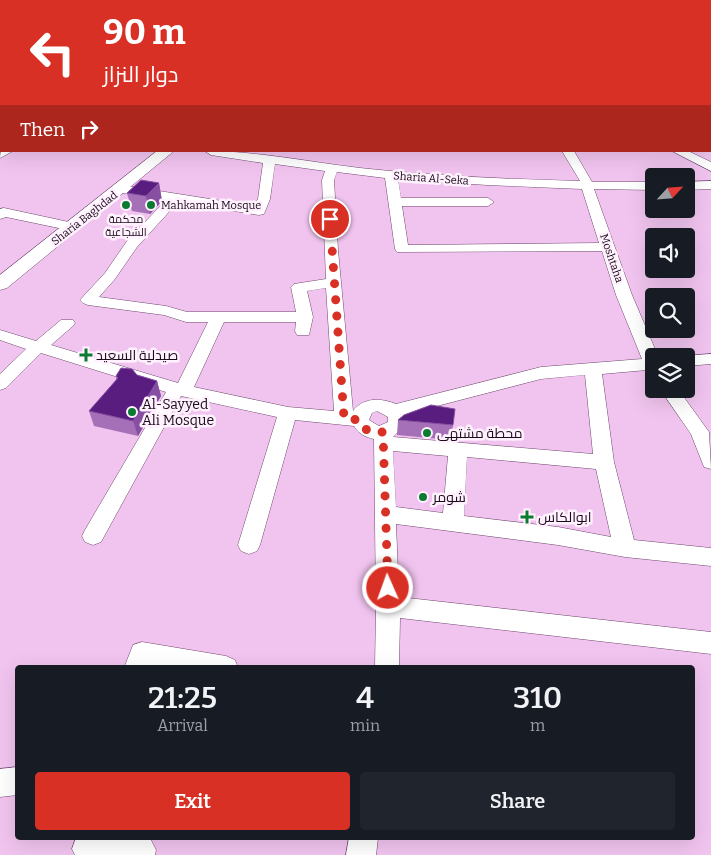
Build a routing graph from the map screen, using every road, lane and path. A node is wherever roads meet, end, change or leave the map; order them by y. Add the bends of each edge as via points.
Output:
1 (166, 152) edge
2 (217, 152) edge
3 (569, 152) edge
4 (680, 152) edge
5 (269, 161) junction
6 (711, 167) edge
7 (332, 169) junction
8 (391, 175) junction
9 (711, 185) edge
10 (587, 186) junction
11 (645, 186) edge
12 (695, 186) edge
13 (121, 189) junction
14 (175, 198) junction
15 (395, 202) junction
16 (488, 202) dead end
17 (0, 215) edge
18 (73, 226) junction
19 (607, 247) junction
20 (333, 283) junction
21 (0, 284) edge
22 (218, 316) junction
23 (67, 323) dead end
24 (0, 335) edge
25 (40, 346) junction
26 (646, 348) edge
27 (711, 359) edge
28 (695, 360) edge
29 (645, 366) edge
30 (593, 370) junction
31 (0, 384) edge
32 (180, 390) junction
33 (677, 398) edge
34 (394, 411) junction
35 (288, 413) junction
36 (352, 419) junction
37 (706, 432) edge
38 (382, 438) junction
39 (458, 450) junction
40 (604, 462) junction
41 (711, 462) edge
42 (384, 514) junction
43 (453, 523) junction
44 (93, 536) dead end
45 (249, 545) dead end
46 (625, 548) junction
47 (711, 557) edge
48 (388, 606) junction
49 (711, 643) edge
50 (139, 660) edge
51 (193, 665) edge
52 (387, 665) edge
53 (15, 781) edge
54 (0, 783) edge
55 (90, 840) edge
56 (364, 840) edge
57 (140, 855) edge
58 (361, 855) edge

1 - 13 main road, Sharia Baghdad
2 - 5 street, Sharia Al-Seka
3 - 10 street, Moshtaha
4 - 6 street
5 - 7 street, Sharia Al-Seka
5 - 14 street via 264,199 259,210
7 - 8 street, Sharia Al-Seka
7 - 20 street via 328,180
8 - 10 street, Sharia Al-Seka
8 - 15 street
9 - 12 street
10 - 11 street, Sharia Al-Seka
10 - 19 street, Moshtaha
13 - 14 street
13 - 18 main road, Sharia Baghdad
14 - 22 street via 137,238 88,300 186,317
15 - 16 street
15 - 19 street via 402,249
17 - 18 street via 4,212
18 - 21 main road, Sharia Baghdad
19 - 26 street, Moshtaha
20 - 22 street via 299,287 304,324
20 - 36 street
22 - 32 street
23 - 25 street
24 - 25 street
25 - 31 street
25 - 32 street
27 - 28 street
29 - 30 street
30 - 34 street via 541,372
30 - 40 street
32 - 35 street
32 - 44 street
33 - 37 street
34 - 36 street via 383,406 371,406
34 - 38 street via 397,424
35 - 36 street
35 - 45 street
36 - 38 street
37 - 41 street
38 - 39 street
38 - 42 street
39 - 40 street
39 - 43 street
40 - 46 street
42 - 43 street
42 - 48 street
43 - 46 street
46 - 47 street
48 - 49 street
48 - 52 street
50 - 51 street
53 - 54 street
55 - 57 street via 87,848 141,850
56 - 58 street

